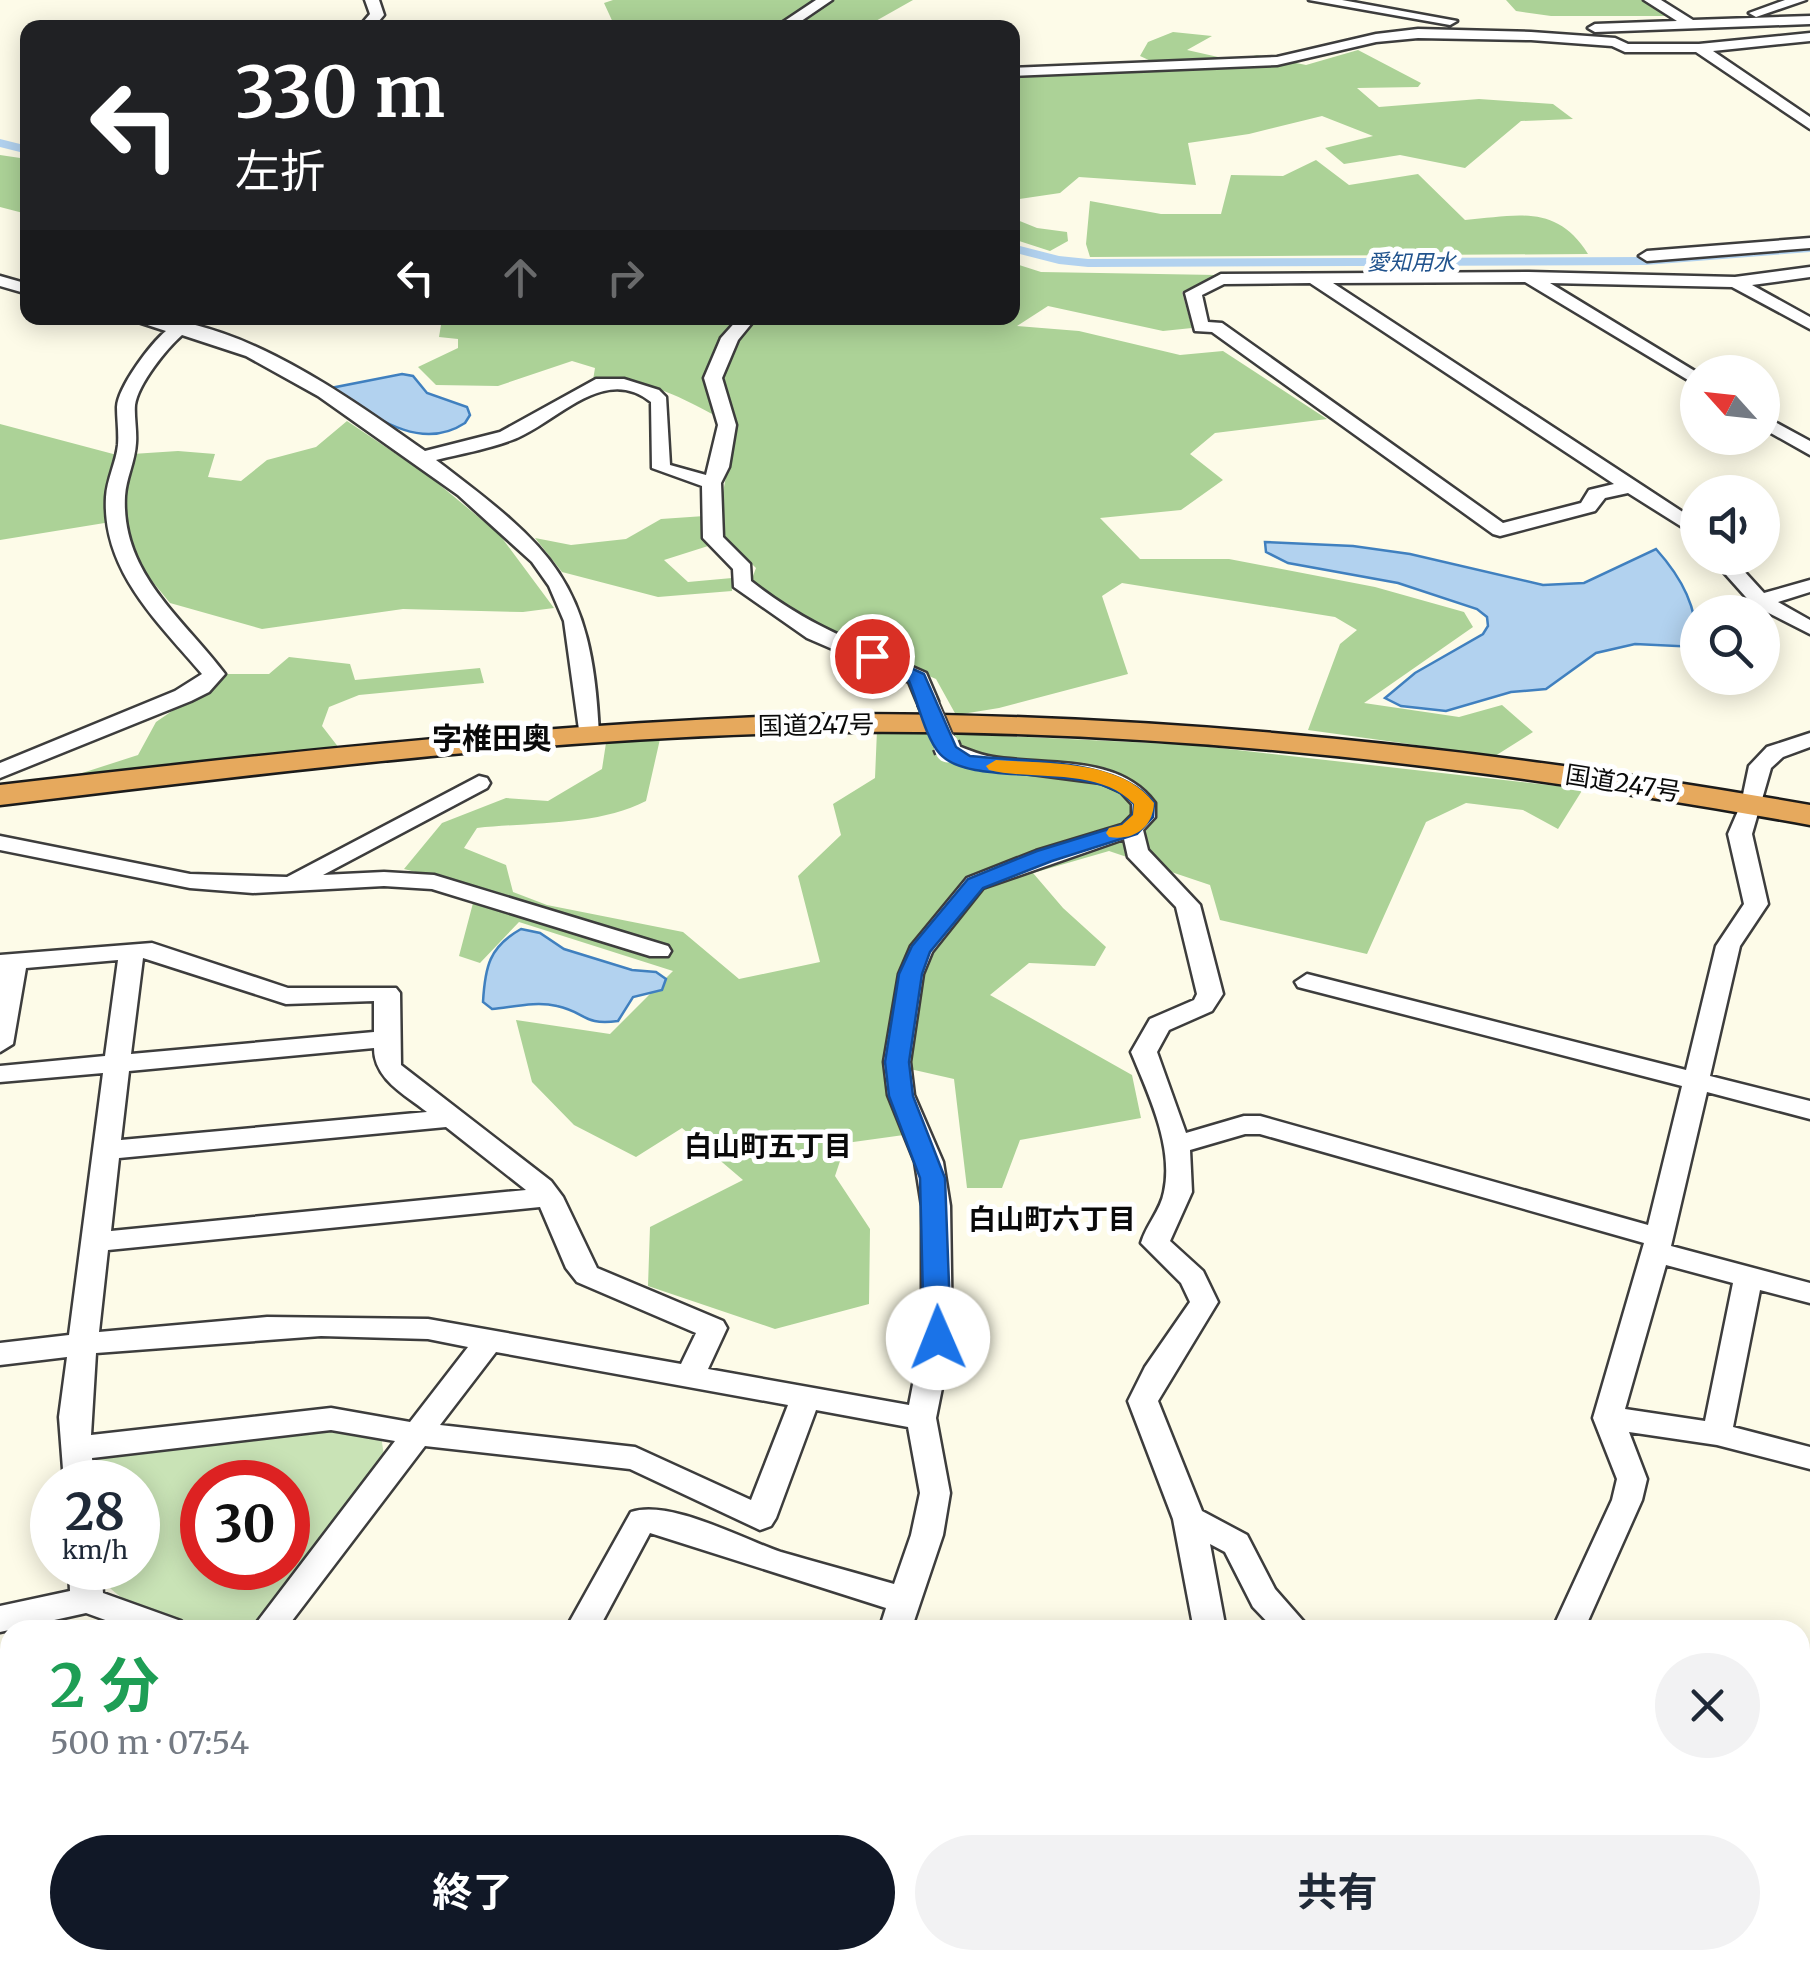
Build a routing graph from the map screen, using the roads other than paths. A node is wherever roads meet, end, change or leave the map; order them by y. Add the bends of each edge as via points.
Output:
1 (825, 0) edge
2 (1316, 0) edge
3 (1650, 0) edge
4 (1799, 0) edge
5 (1335, 2) edge
6 (794, 20) edge
7 (1810, 20) edge
8 (1468, 22) junction
9 (1686, 24) junction
10 (1810, 36) edge
11 (1699, 48) junction
12 (1326, 53) junction
13 (1020, 72) edge
14 (1810, 124) edge
15 (1810, 243) edge
16 (1647, 256) dead end
17 (1810, 272) edge
18 (1528, 278) junction
19 (1315, 279) junction
20 (1734, 282) junction
21 (1810, 324) edge
22 (163, 325) edge
23 (742, 325) edge
24 (179, 329) junction
25 (1680, 370) edge
26 (1780, 431) edge
27 (1810, 450) edge
28 (421, 458) junction
29 (711, 483) junction
30 (1630, 488) junction
31 (1680, 520) edge
32 (1737, 575) edge
33 (1810, 586) edge
34 (1755, 595) edge
35 (1778, 595) edge
36 (1780, 611) edge
37 (1810, 628) edge
38 (588, 732) junction
39 (1810, 740) edge
40 (0, 771) edge
41 (479, 783) dead end
42 (0, 794) edge
43 (1752, 804) junction
44 (1810, 815) edge
45 (1130, 830) junction
46 (0, 843) edge
47 (287, 885) junction
48 (659, 951) dead end
49 (132, 952) junction
50 (8, 963) edge
51 (1306, 982) dead end
52 (386, 1039) junction
53 (0, 1044) edge
54 (118, 1064) junction
55 (0, 1074) edge
56 (1697, 1080) junction
57 (1810, 1110) edge
58 (452, 1118) junction
59 (1174, 1145) junction
60 (107, 1150) junction
61 (549, 1197) junction
62 (95, 1242) junction
63 (1658, 1245) junction
64 (1749, 1276) junction
65 (1810, 1293) edge
66 (489, 1340) junction
67 (83, 1344) junction
68 (0, 1354) edge
69 (690, 1376) junction
70 (806, 1398) junction
71 (921, 1418) junction
72 (1608, 1418) junction
73 (417, 1434) junction
74 (1717, 1434) junction
75 (77, 1448) junction
76 (1810, 1458) edge
77 (78, 1460) edge
78 (1188, 1519) junction
79 (71, 1590) edge
80 (97, 1590) edge
81 (899, 1615) edge
82 (0, 1619) edge
83 (152, 1620) edge
84 (274, 1620) edge
85 (587, 1620) edge
86 (1208, 1620) edge
87 (1285, 1620) edge
88 (1573, 1620) edge

1 - 6 street
2 - 5 street
3 - 9 street
4 - 9 street
5 - 8 street
7 - 9 street
8 - 9 street via 1569,28
8 - 12 street via 1362,30
10 - 11 street
11 - 12 street via 1424,34
11 - 14 street
12 - 13 street via 1277,61
15 - 16 street
17 - 20 street
18 - 19 street
18 - 20 street
18 - 25 street
19 - 30 street
19 - 30 street via 1221,279 1192,292 1201,326 1216,326 1500,530
20 - 21 street
22 - 24 street
23 - 29 street via 713,378 727,425
24 - 28 street via 277,363
24 - 40 street via 157,347 126,404 118,526 142,590 214,674 183,696
26 - 27 street
28 - 29 street via 507,436 584,388 618,383 660,401 661,468
28 - 38 street via 498,519 556,580 582,640
29 - 45 street, bridge via 714,538 743,568 741,583 816,635 918,678 948,750 972,763 1118,781 1144,803 1143,817
30 - 31 street
32 - 34 street
33 - 35 street
36 - 37 street
38 - 42 highway, 国道247号
38 - 43 highway, 国道247号 via 966,723 1169,732 1459,759
39 - 43 street via 1768,757
41 - 47 street
43 - 44 highway, 国道247号
43 - 56 street via 1740,834 1756,904 1728,946
45 - 59 street via 1136,852 1188,905 1210,994 1203,1005 1158,1026 1144,1052
45 - 71 street via 975,883 920,951 910,974 897,1062 901,1096 929,1162 936,1206 938,1338
46 - 47 street via 190,882
47 - 48 street via 384,878 434,882
49 - 50 street
49 - 52 street via 152,950 286,996 387,993
49 - 54 street
50 - 53 street
51 - 56 street
52 - 54 street
52 - 58 street via 391,1070
54 - 55 street
54 - 60 street
56 - 57 street
56 - 63 street
58 - 60 street
58 - 61 street
59 - 63 street via 1260,1125
59 - 78 street via 1180,1183 1155,1243 1192,1278 1204,1302 1143,1401
60 - 62 street
61 - 62 street
61 - 69 street via 587,1275 713,1328
62 - 67 street
63 - 64 street
63 - 72 street
64 - 65 street
64 - 74 street
66 - 67 street via 428,1329 308,1324
66 - 69 street
66 - 73 street
67 - 68 street
67 - 75 street
69 - 70 street
70 - 71 street
70 - 73 street via 760,1518 635,1458
71 - 81 street via 935,1493
72 - 74 street
72 - 88 street via 1632,1478 1617,1529
73 - 75 street via 331,1419
73 - 84 street
74 - 76 street
75 - 77 street
78 - 86 street
78 - 87 street via 1236,1544 1264,1598
79 - 82 street
80 - 83 street
81 - 85 street via 676,1526 642,1520

